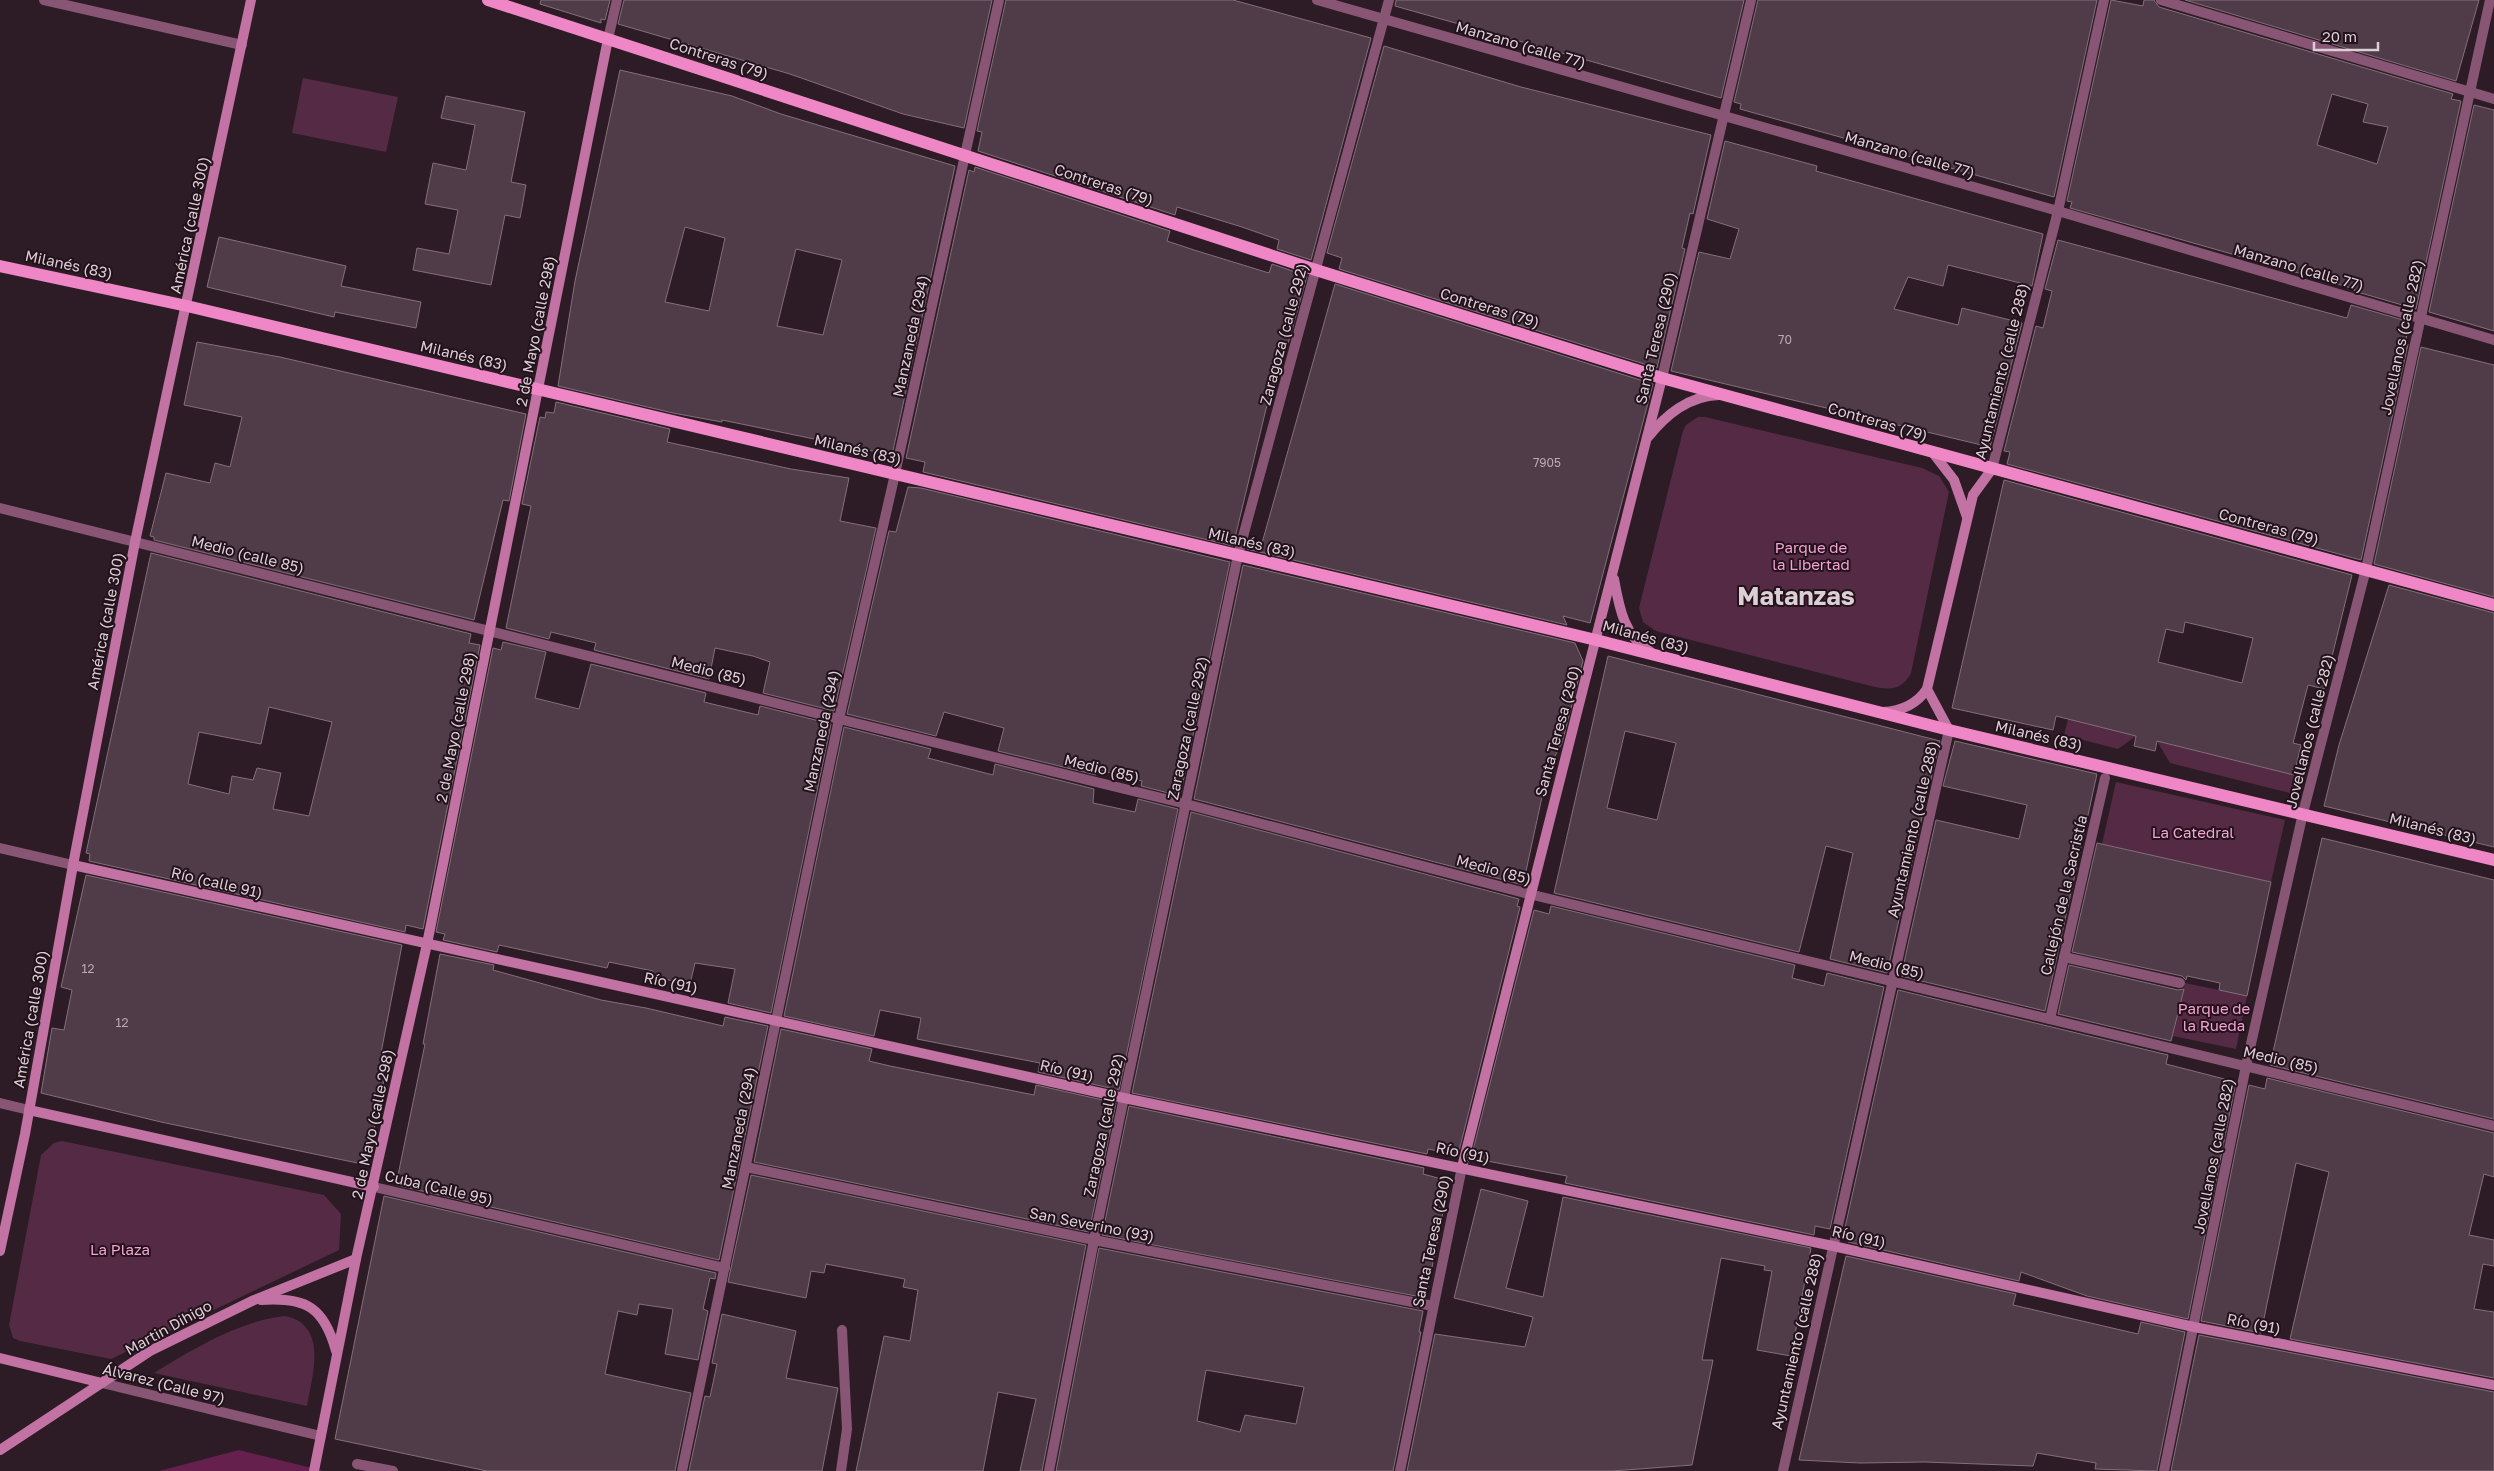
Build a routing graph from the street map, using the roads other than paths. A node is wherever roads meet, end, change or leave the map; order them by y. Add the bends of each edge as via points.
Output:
1 (44, 0) edge
2 (251, 0) edge
3 (488, 0) edge
4 (617, 0) edge
5 (999, 0) edge
6 (1318, 0) edge
7 (1389, 0) edge
8 (1751, 0) edge
9 (2104, 0) edge
10 (2161, 0) edge
11 (2490, 0) edge
12 (1384, 20) junction
13 (608, 39) junction
14 (242, 45) junction
15 (2470, 92) junction
16 (2494, 99) edge
17 (1722, 117) junction
18 (964, 155) junction
19 (2058, 211) junction
20 (0, 266) edge
21 (1316, 270) junction
22 (187, 306) junction
23 (2420, 318) junction
24 (2494, 340) edge
25 (1662, 378) junction
26 (539, 390) junction
27 (1722, 395) junction
28 (1646, 439) junction
29 (1933, 453) junction
30 (1992, 468) junction
31 (896, 474) junction
32 (0, 508) edge
33 (1967, 518) junction
34 (136, 542) junction
35 (1238, 555) junction
36 (2366, 569) junction
37 (1613, 573) junction
38 (2494, 605) edge
39 (489, 630) junction
40 (1596, 640) junction
41 (1660, 657) junction
42 (1927, 689) junction
43 (1879, 712) junction
44 (839, 719) junction
45 (1949, 730) junction
46 (2105, 778) dead end
47 (1186, 804) junction
48 (2303, 813) junction
49 (0, 848) edge
50 (2494, 860) edge
51 (73, 864) junction
52 (1529, 894) junction
53 (427, 944) junction
54 (2064, 957) junction
55 (1893, 981) junction
56 (2180, 983) dead end
57 (2050, 1019) junction
58 (775, 1020) junction
59 (2246, 1066) junction
60 (1124, 1098) junction
61 (0, 1103) edge
62 (29, 1110) junction
63 (2494, 1126) edge
64 (746, 1167) junction
65 (1462, 1167) junction
66 (374, 1187) junction
67 (1094, 1240) junction
68 (1833, 1246) junction
69 (0, 1250) edge
70 (356, 1259) junction
71 (725, 1268) junction
72 (252, 1301) junction
73 (1433, 1306) junction
74 (2194, 1327) junction
75 (842, 1330) dead end
76 (337, 1355) junction
77 (0, 1358) edge
78 (102, 1383) junction
79 (2494, 1385) edge
80 (321, 1436) junction
81 (0, 1450) edge
82 (357, 1464) dead end
83 (314, 1471) edge
84 (393, 1471) edge
85 (682, 1471) edge
86 (841, 1471) edge
87 (1049, 1471) edge
88 (1400, 1471) edge
89 (1783, 1471) edge
90 (2164, 1471) edge

1 - 14 street
2 - 14 street, América (calle 300)
3 - 13 main road, Contreras (79)
4 - 13 street, 2 de Mayo (calle 298)
5 - 18 street, Manzaneda (294)
6 - 12 street, Manzano (calle 77)
7 - 12 street, Zaragoza (calle 292)
8 - 17 street, Santa Teresa (290)
9 - 19 street, Ayuntamiento (calle 288)
10 - 15 street
11 - 15 street, Jovellanos (calle 282)
12 - 17 street, Manzano (calle 77)
12 - 21 street, Zaragoza (calle 292)
13 - 18 main road, Contreras (79)
13 - 26 street, 2 de Mayo (calle 298)
14 - 22 street, América (calle 300)
15 - 16 street
15 - 23 street, Jovellanos (calle 282)
17 - 19 street, Manzano (calle 77)
17 - 25 street, Santa Teresa (290)
18 - 21 main road, Contreras (79)
18 - 31 street, Manzaneda (294)
19 - 23 street, Manzano (calle 77)
19 - 30 street, Ayuntamiento (calle 288)
20 - 22 main road, Milanés (83)
21 - 25 main road, Contreras (79)
21 - 35 street, Zaragoza (calle 292)
22 - 26 main road, Milanés (83)
22 - 34 street, América (calle 300)
23 - 24 street, Manzano (calle 77)
23 - 36 street, Jovellanos (calle 282)
25 - 27 main road, Contreras (79)
25 - 28 street, Santa Teresa (290)
26 - 31 main road, Milanés (83)
26 - 39 street, 2 de Mayo (calle 298)
27 - 28 street via 1699,398 1686,404
27 - 29 main road, Contreras (79)
28 - 37 street, Santa Teresa (290)
29 - 30 main road, Contreras (79)
29 - 33 street via 1954,480
30 - 33 street, Ayuntamiento (calle 288) via 1973,495
30 - 36 main road, Contreras (79)
31 - 35 main road, Milanés (83)
31 - 44 street, Manzaneda (294)
32 - 34 street, Medio (calle 85)
33 - 42 street, Ayuntamiento (calle 288)
34 - 39 street, Medio (calle 85)
34 - 51 street, América (calle 300)
35 - 40 main road, Milanés (83)
35 - 47 street, Zaragoza (calle 292)
36 - 38 main road, Contreras (79)
36 - 48 street, Jovellanos (calle 282)
37 - 40 street, Santa Teresa (290)
37 - 41 street via 1628,630 1644,649
39 - 44 street, Medio (85)
39 - 53 street, 2 de Mayo (calle 298)
40 - 41 main road, Milanés (83)
40 - 52 street, Santa Teresa (290)
41 - 43 main road, Milanés (83)
42 - 43 street via 1922,697 1904,708
42 - 45 street, Ayuntamiento (calle 288)
43 - 45 main road, Milanés (83)
44 - 47 street, Medio (85)
44 - 58 street, Manzaneda (294)
45 - 48 main road, Milanés (83)
45 - 55 street, Ayuntamiento (calle 288)
46 - 54 street, Callejón de la Sacristía
47 - 52 street, Medio (85)
47 - 60 street, Zaragoza (calle 292)
48 - 50 main road, Milanés (83)
48 - 59 street, Jovellanos (calle 282)
49 - 51 street, Río (calle 91)
51 - 53 street, Río (calle 91)
51 - 62 street, América (calle 300)
52 - 55 street, Medio (85)
52 - 65 street, Santa Teresa (290)
53 - 58 street, Río (91)
53 - 66 street, 2 de Mayo (calle 298)
54 - 56 street
54 - 57 street, Callejón de la Sacristía
55 - 57 street, Medio (85)
55 - 68 street, Ayuntamiento (calle 288)
57 - 59 street, Medio (85)
58 - 60 street, Río (91)
58 - 64 street, Manzaneda (294)
59 - 63 street, Medio (85)
59 - 74 street, Jovellanos (calle 282)
60 - 65 street, Río (91)
60 - 67 street, Zaragoza (calle 292)
61 - 62 street, Cuba (Calle 95)
62 - 66 street, Cuba (Calle 95)
62 - 69 street, América (calle 300)
64 - 67 street, San Severino (93)
64 - 71 street, Manzaneda (294)
65 - 68 street, Río (91)
65 - 73 street, Santa Teresa (290)
66 - 70 street, 2 de Mayo (calle 298)
66 - 71 street, Cuba (Calle 95)
67 - 73 street, San Severino (93)
67 - 87 street, Zaragoza (calle 292)
68 - 74 street, Río (91)
68 - 89 street, Ayuntamiento (calle 288)
70 - 72 street, Martin Dihigo
70 - 76 street, 2 de Mayo (calle 298)
71 - 85 street, Manzaneda (294)
72 - 76 street, Martin Dihigo via 291,1300 317,1312 330,1330
72 - 78 street, Martin Dihigo via 150,1351
73 - 88 street, Santa Teresa (290)
74 - 79 street, Río (91)
74 - 90 street, Jovellanos (calle 282)
75 - 86 street via 847,1429
76 - 80 street, 2 de Mayo (calle 298)
77 - 78 street, Álvarez (Calle 97)
78 - 80 street, Álvarez (Calle 97)
78 - 81 street, Martin Dihigo
80 - 83 street, 2 de Mayo (calle 298)
82 - 84 street

